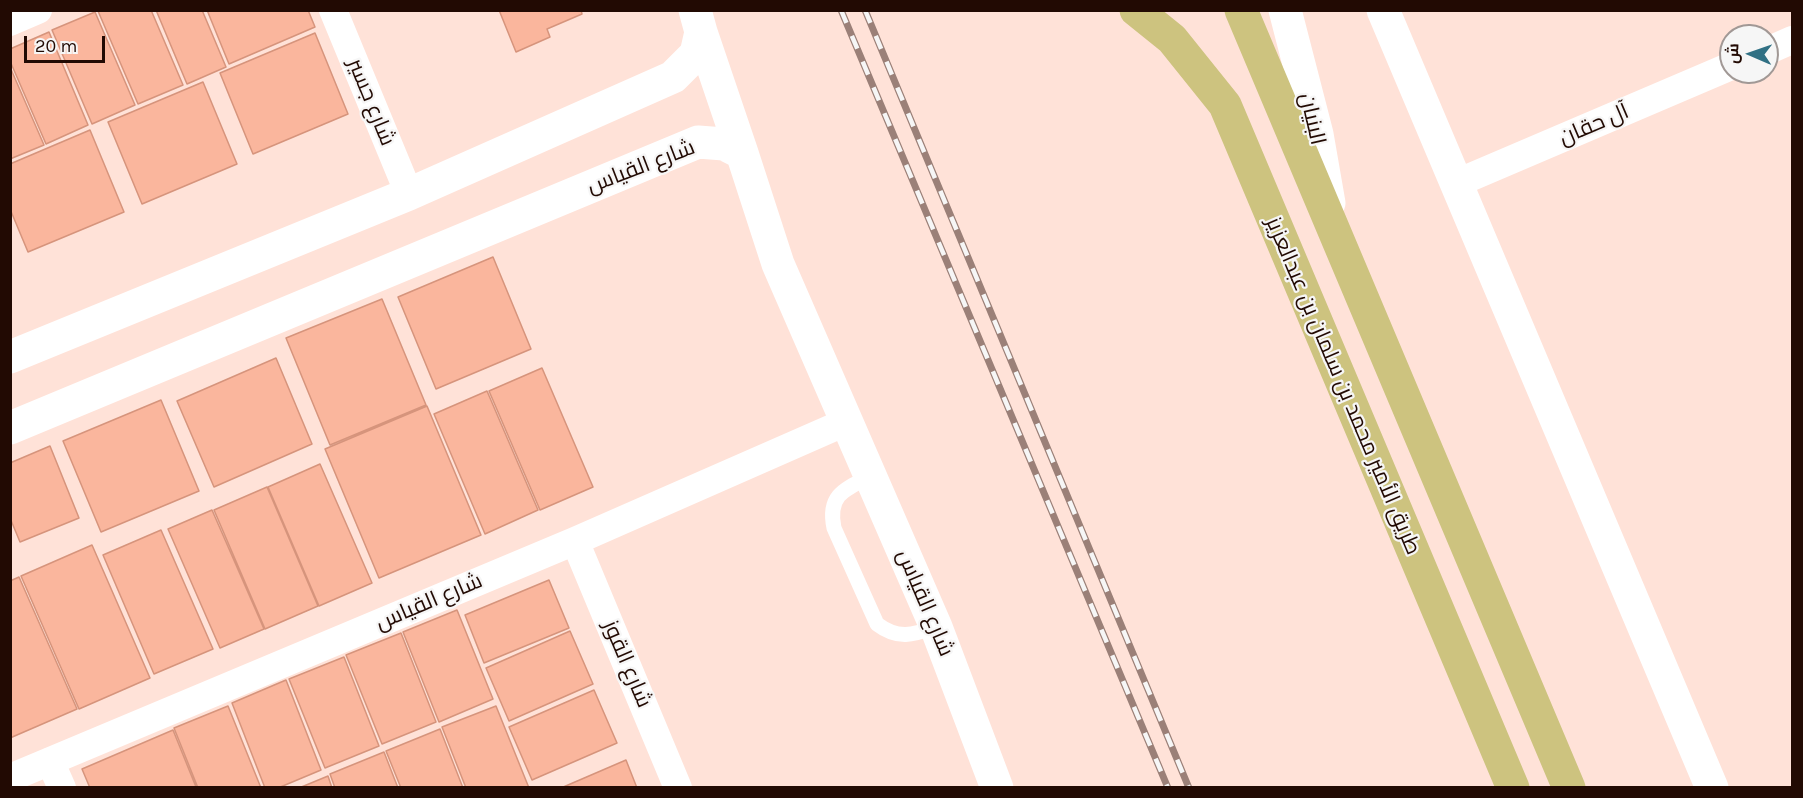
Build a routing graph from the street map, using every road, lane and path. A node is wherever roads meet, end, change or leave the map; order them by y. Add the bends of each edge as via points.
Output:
1 (38, 10) edge
2 (333, 10) edge
3 (1136, 10) edge
4 (1241, 10) edge
5 (1285, 10) edge
6 (1383, 10) edge
7 (698, 21) edge
8 (10, 22) edge
9 (1719, 71) edge
10 (742, 153) junction
11 (1456, 183) junction
12 (409, 194) junction
13 (1334, 228) junction
14 (10, 357) edge
15 (846, 422) junction
16 (10, 428) edge
17 (870, 476) junction
18 (575, 541) junction
19 (936, 627) junction
20 (50, 761) junction
21 (10, 778) edge
22 (62, 788) edge
23 (678, 788) edge
24 (998, 788) edge
25 (1513, 788) edge
26 (1569, 788) edge
27 (1712, 788) edge

1 - 8 street
2 - 12 street, شارع جسير
3 - 25 main road, طريق الأمير محمد بن سلمان بن عبدالعزيز via 1172,39 1225,105
4 - 13 main road
5 - 13 street, البنيان via 1317,134
6 - 11 street
7 - 10 street, شارع القياس
7 - 12 street, شارع القياس via 696,54 673,77
9 - 11 street, آل حقان
10 - 15 street, شارع القياس via 778,264
10 - 16 street, شارع القياس via 724,144 698,142
11 - 27 street
12 - 14 street, شارع القياس
13 - 26 main road
15 - 17 street, شارع القياس
15 - 18 street, شارع القياس
17 - 19 street, شارع القياس
17 - 19 lane via 844,489 839,496 833,511 834,528 876,624 898,635
18 - 20 street, شارع القياس
18 - 23 street, شارع القوز
19 - 24 street, شارع القياس
20 - 21 street, شارع القياس
20 - 22 street

